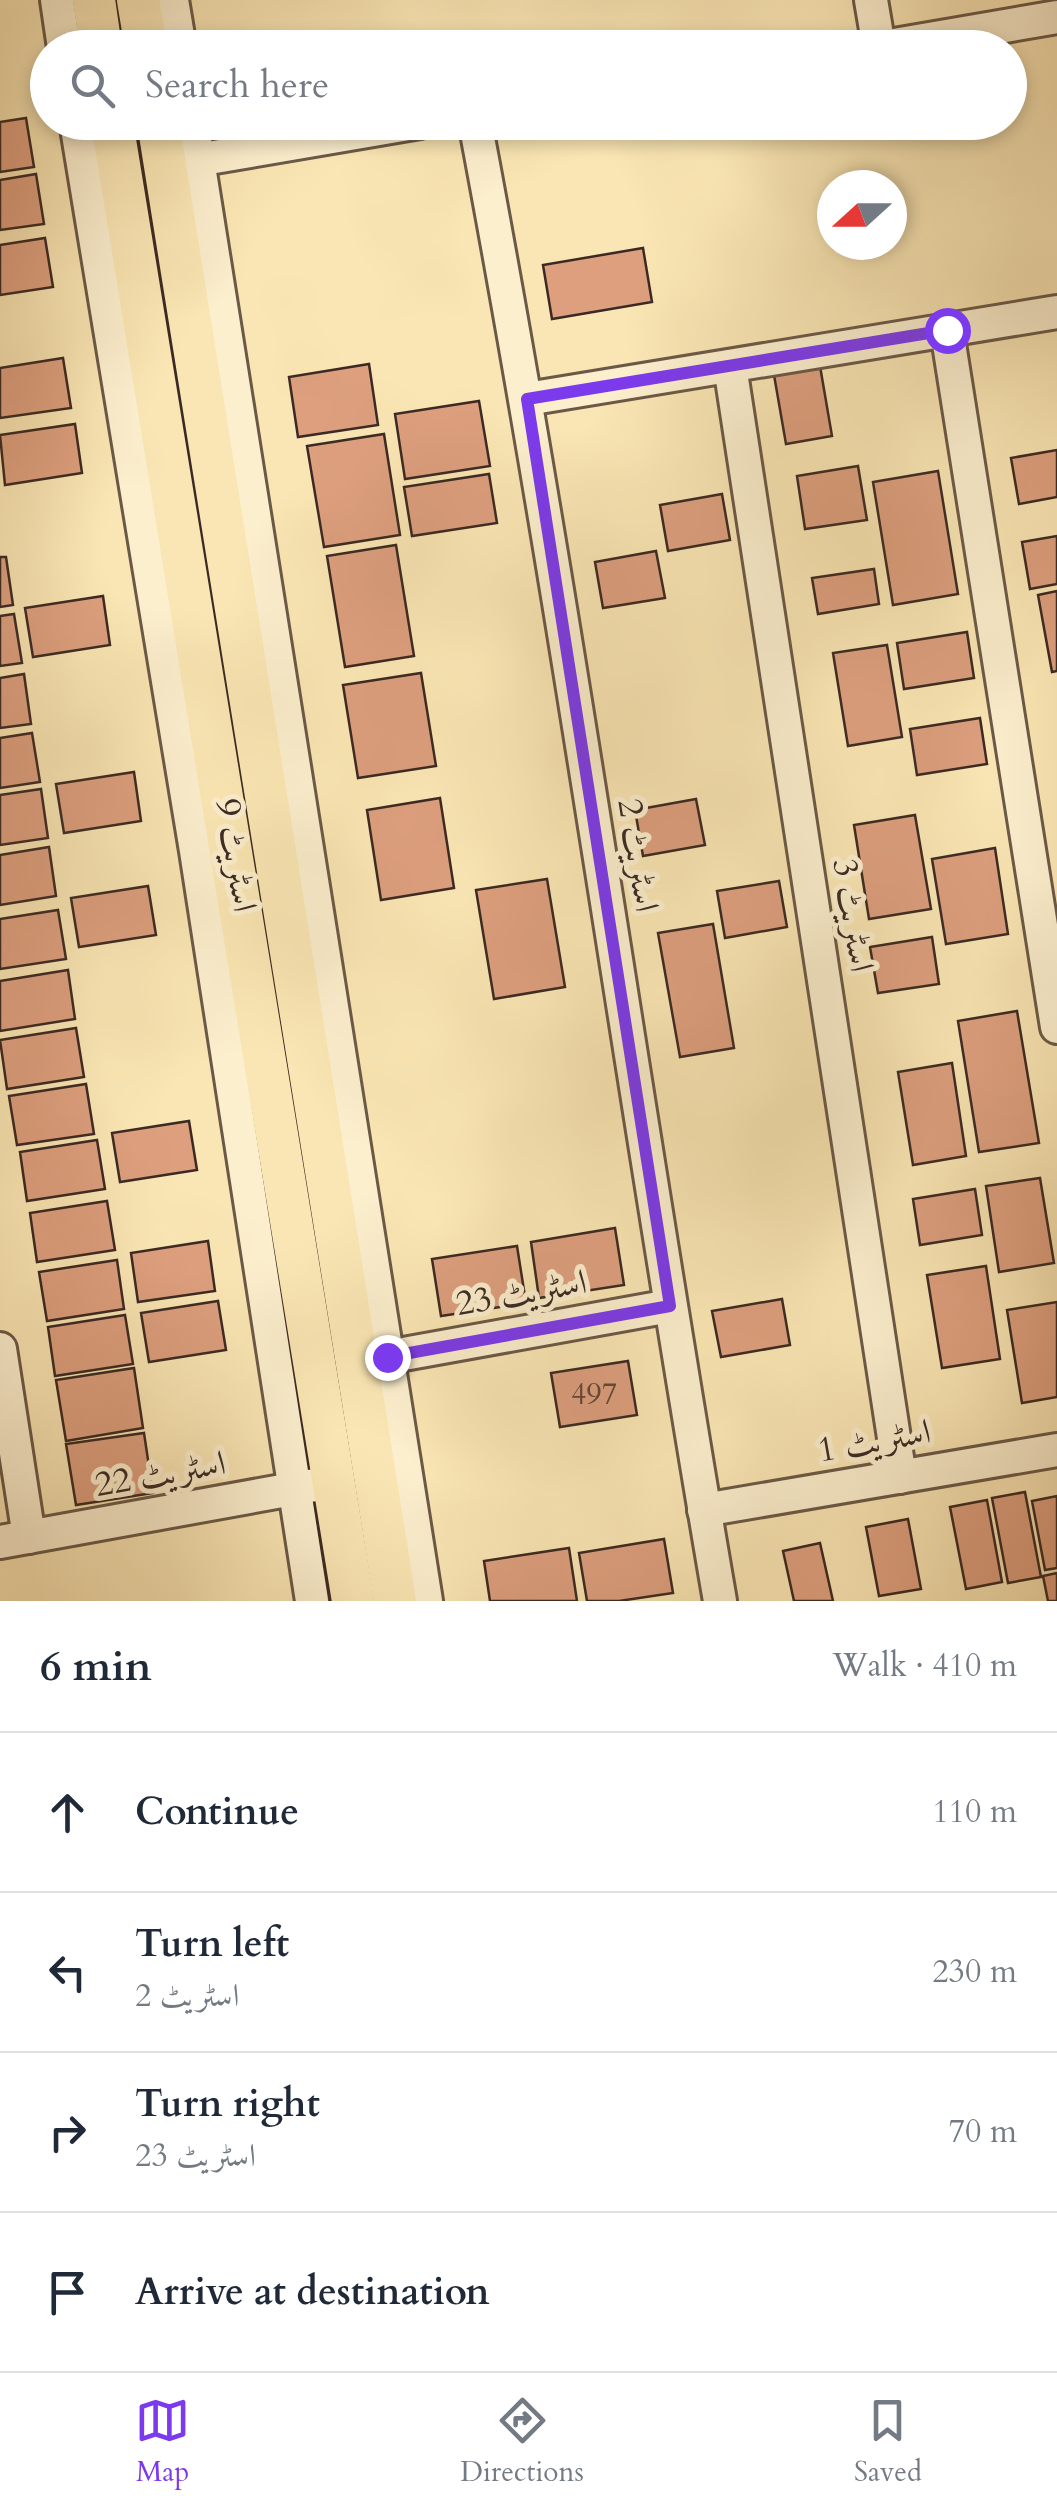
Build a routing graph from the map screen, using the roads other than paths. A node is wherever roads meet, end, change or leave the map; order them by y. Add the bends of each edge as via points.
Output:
1 (57, 0) edge
2 (94, 0) edge
3 (138, 0) edge
4 (172, 0) edge
5 (871, 0) edge
6 (1057, 17) edge
7 (61, 30) edge
8 (98, 30) edge
9 (143, 30) edge
10 (177, 30) edge
11 (875, 30) edge
12 (979, 30) edge
13 (79, 140) edge
14 (115, 140) edge
15 (168, 140) edge
16 (187, 140) edge
17 (312, 140) edge
18 (478, 140) edge
19 (181, 162) junction
20 (1057, 312) edge
21 (947, 330) junction
22 (730, 366) junction
23 (527, 399) junction
24 (1057, 1027) edge
25 (670, 1306) junction
26 (0, 1349) edge
27 (387, 1357) junction
28 (1057, 1450) edge
29 (900, 1477) junction
30 (314, 1485) junction
31 (704, 1510) junction
32 (15, 1540) edge
33 (312, 1601) edge
34 (353, 1601) edge
35 (394, 1601) edge
36 (426, 1601) edge
37 (720, 1601) edge

1 - 7 street
2 - 8 main road
3 - 9 main road
4 - 10 street
5 - 11 street
6 - 12 street
13 - 30 street, اسٹریٹ 9 via 196,851
14 - 30 main road
15 - 19 main road
16 - 19 street
17 - 19 street
18 - 23 street, اسٹریٹ 2
19 - 27 street
19 - 35 main road
20 - 21 street
21 - 22 street
21 - 24 street
22 - 23 street
22 - 29 street, اسٹریٹ 3
23 - 25 street, اسٹریٹ 2
25 - 27 street, اسٹریٹ 23
25 - 31 street, اسٹریٹ 2
26 - 32 street
27 - 36 street
28 - 29 street, اسٹریٹ 1
29 - 31 street, اسٹریٹ 1
30 - 32 street, اسٹریٹ 22
30 - 33 street, اسٹریٹ 9
30 - 34 main road
31 - 37 street, اسٹریٹ 2

